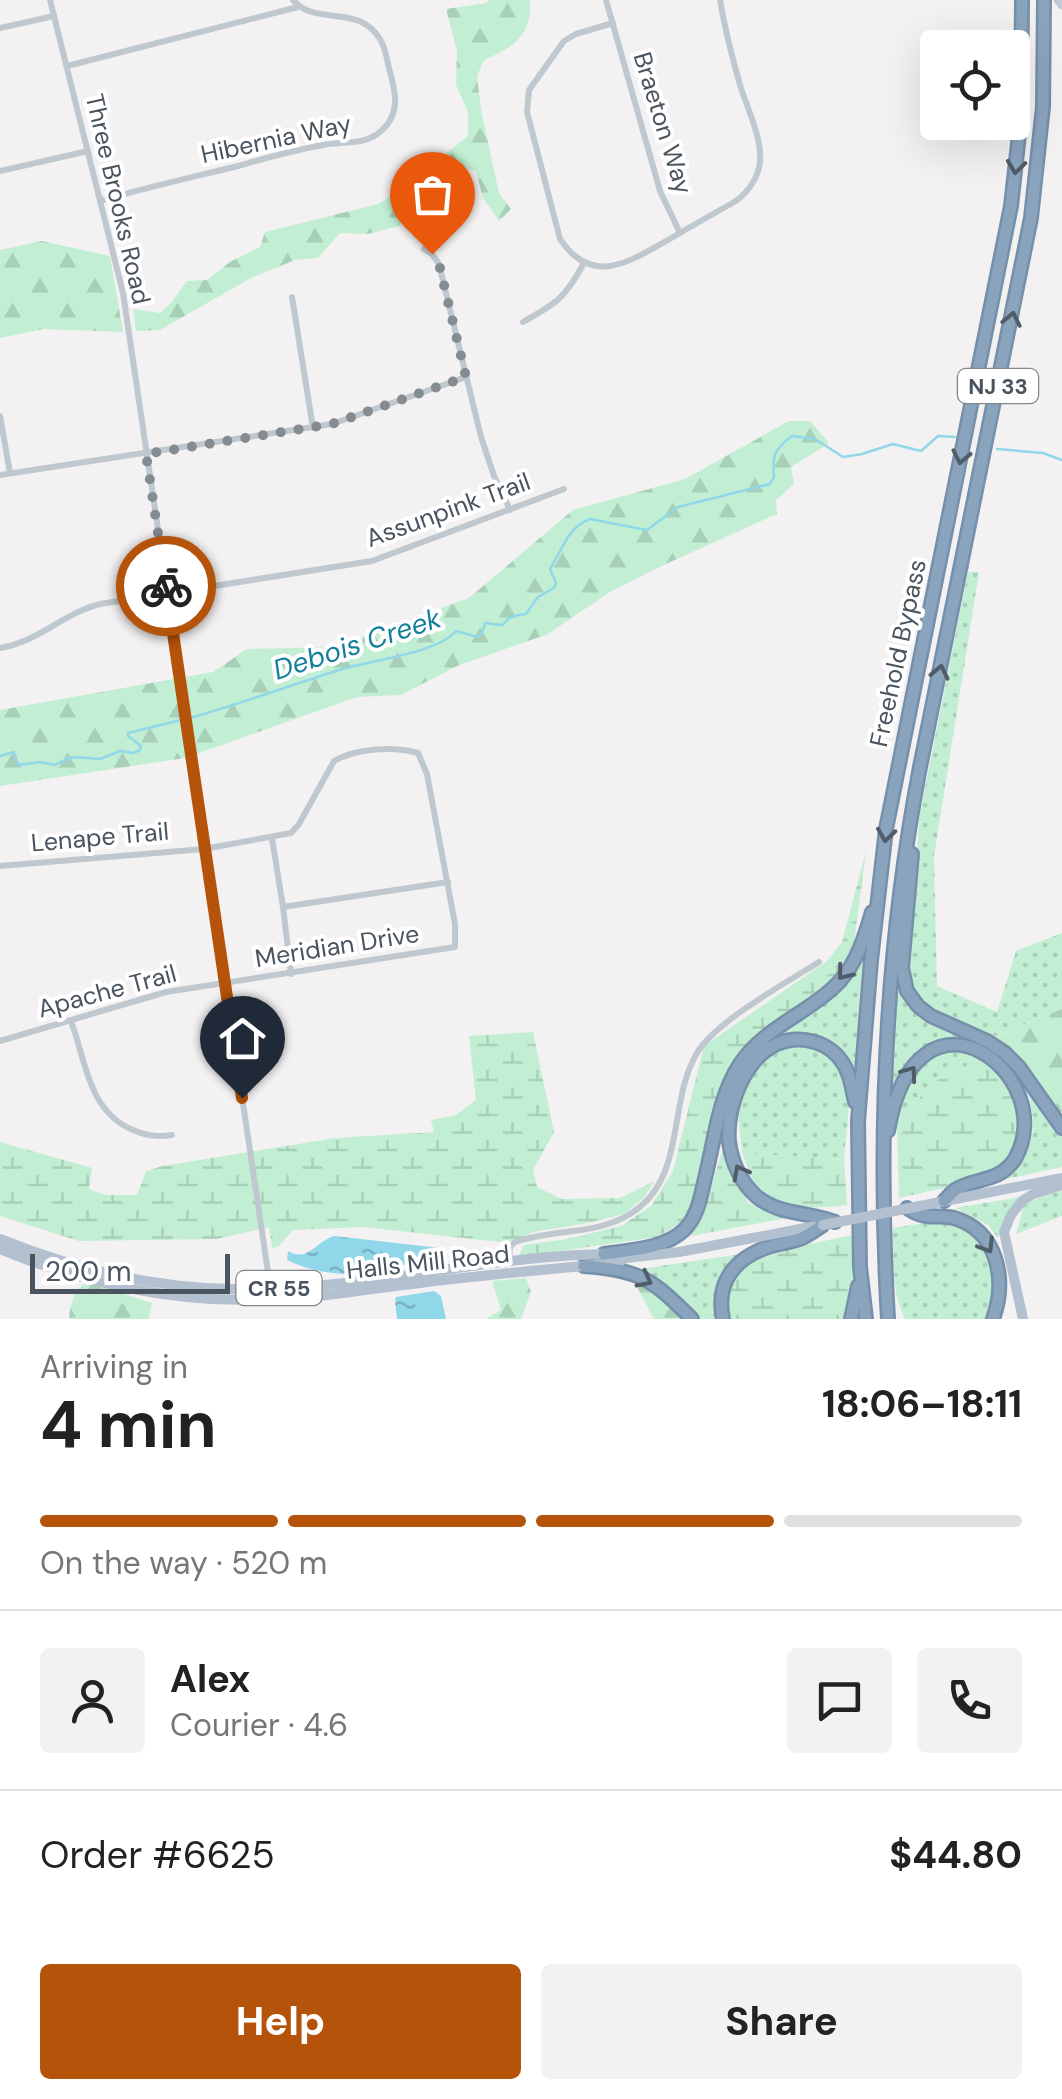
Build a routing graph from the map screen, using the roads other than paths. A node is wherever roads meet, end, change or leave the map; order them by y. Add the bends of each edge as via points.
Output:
1 (50, 0) edge
2 (606, 0) edge
3 (720, 0) edge
4 (1022, 0) edge
5 (1044, 0) edge
6 (296, 3) edge
7 (54, 16) junction
8 (613, 23) junction
9 (0, 28) edge
10 (67, 66) junction
11 (88, 151) junction
12 (0, 170) edge
13 (100, 200) junction
14 (680, 233) junction
15 (424, 249) dead end
16 (584, 263) junction
17 (292, 296) dead end
18 (523, 322) dead end
19 (466, 377) junction
20 (0, 416) edge
21 (313, 428) junction
22 (146, 454) junction
23 (10, 473) junction
24 (0, 475) edge
25 (564, 490) dead end
26 (510, 510) junction
27 (167, 594) junction
28 (0, 648) edge
29 (920, 767) junction
30 (272, 838) junction
31 (204, 849) junction
32 (0, 866) edge
33 (448, 882) junction
34 (880, 884) junction
35 (283, 907) junction
36 (819, 962) dead end
37 (291, 974) junction
38 (225, 984) junction
39 (71, 1020) junction
40 (0, 1041) edge
41 (858, 1121) junction
42 (1062, 1128) edge
43 (172, 1135) dead end
44 (882, 1164) junction
45 (1062, 1182) edge
46 (944, 1201) junction
47 (916, 1210) junction
48 (827, 1221) junction
49 (0, 1238) edge
50 (883, 1239) junction
51 (0, 1249) edge
52 (604, 1254) junction
53 (626, 1258) junction
54 (510, 1262) junction
55 (584, 1266) junction
56 (860, 1267) junction
57 (354, 1281) junction
58 (271, 1294) junction
59 (316, 1295) junction
60 (692, 1319) edge
61 (723, 1319) edge
62 (851, 1319) edge
63 (866, 1319) edge
64 (888, 1319) edge
65 (898, 1319) edge
66 (993, 1319) edge
67 (1023, 1319) edge

1 - 7 street, Three Brooks Road
2 - 8 street, Braeton Way
3 - 14 street via 760,162 742,196
4 -> 34 highway, Freehold Bypass / NJ 33 via 1021,117 1011,206
29 -> 5 highway, Freehold Bypass / NJ 33 via 1032,218
6 - 10 street
6 - 13 street, Hibernia Way via 360,20 379,37 396,98 382,130 360,142 318,145
7 - 9 street
7 - 10 street, Three Brooks Road
8 - 14 street, Braeton Way via 660,191
8 - 16 street via 564,41 527,100 556,229
10 - 11 street, Three Brooks Road
11 - 12 street
11 - 13 street, Three Brooks Road
13 - 22 street, Three Brooks Road via 123,292
14 - 16 street via 622,265
15 - 19 street via 439,264
16 - 18 street via 560,300
17 - 21 street
19 - 21 street
19 - 26 street via 487,458
20 - 23 street
21 - 22 street
22 - 23 street
22 - 27 street, Three Brooks Road
23 - 24 street
25 - 26 street, Assunpink Trail
26 - 27 street, Assunpink Trail via 372,561
27 - 28 street, Assunpink Trail via 89,607 38,636
27 - 31 street, Three Brooks Road
29 - 42 highway via 902,968 907,991 931,1016 1005,1053
29 - 44 highway, Freehold Bypass / NJ 33 via 898,901
30 - 31 street, Lenape Trail
30 - 33 street via 299,824 334,761 398,748 418,753
30 - 35 street
31 - 32 street, Lenape Trail
31 - 38 street, Three Brooks Road
33 - 35 street
33 - 37 street, Meridian Drive via 455,948
34 - 41 highway, Freehold Bypass / NJ 33
34 -> 52 highway via 846,973 753,1048 732,1079 688,1225 658,1244
35 - 37 street
36 - 54 street via 702,1046 687,1078 667,1168 647,1201 606,1226 516,1242
37 - 38 street, Meridian Drive
38 - 39 street, Apache Trail via 166,992
38 - 58 street, Three Brooks Road
39 - 40 street, Apache Trail
39 - 43 street via 106,1112 147,1135
48 -> 41 highway via 792,1214 753,1193 732,1158 732,1106 751,1066 770,1048 811,1041 844,1064
41 - 56 highway, Freehold Bypass / NJ 33
44 -> 46 highway via 895,1100 917,1062 952,1045 990,1054 1022,1092 1022,1144 1002,1172 957,1188
44 - 50 highway, Freehold Bypass
45 - 46 main road, Halls Mill Road
45 - 67 main road via 1022,1201 1004,1232
46 - 47 main road, Halls Mill Road
47 - 48 main road, Halls Mill Road, bridge
47 -> 66 highway via 961,1220 989,1244 1000,1281
48 - 53 main road, Halls Mill Road
48 - 61 highway via 800,1240 736,1264 723,1285
49 - 58 main road, Halls Mill Road / CR 55 via 144,1280
50 - 64 highway, Freehold Bypass
50 - 65 highway
51 - 58 main road, Halls Mill Road / CR 55 via 156,1293
52 - 53 main road, Halls Mill Road / CR 55
52 - 54 main road, Halls Mill Road / CR 55
53 - 55 main road, Halls Mill Road / CR 55
54 - 57 main road, Halls Mill Road / CR 55
55 - 59 main road, Halls Mill Road / CR 55
55 -> 60 highway via 647,1278
56 - 62 highway
56 - 63 highway, Freehold Bypass / NJ 33
57 - 58 main road, Halls Mill Road / CR 55
57 - 59 main road
58 - 59 main road, Halls Mill Road / CR 55

